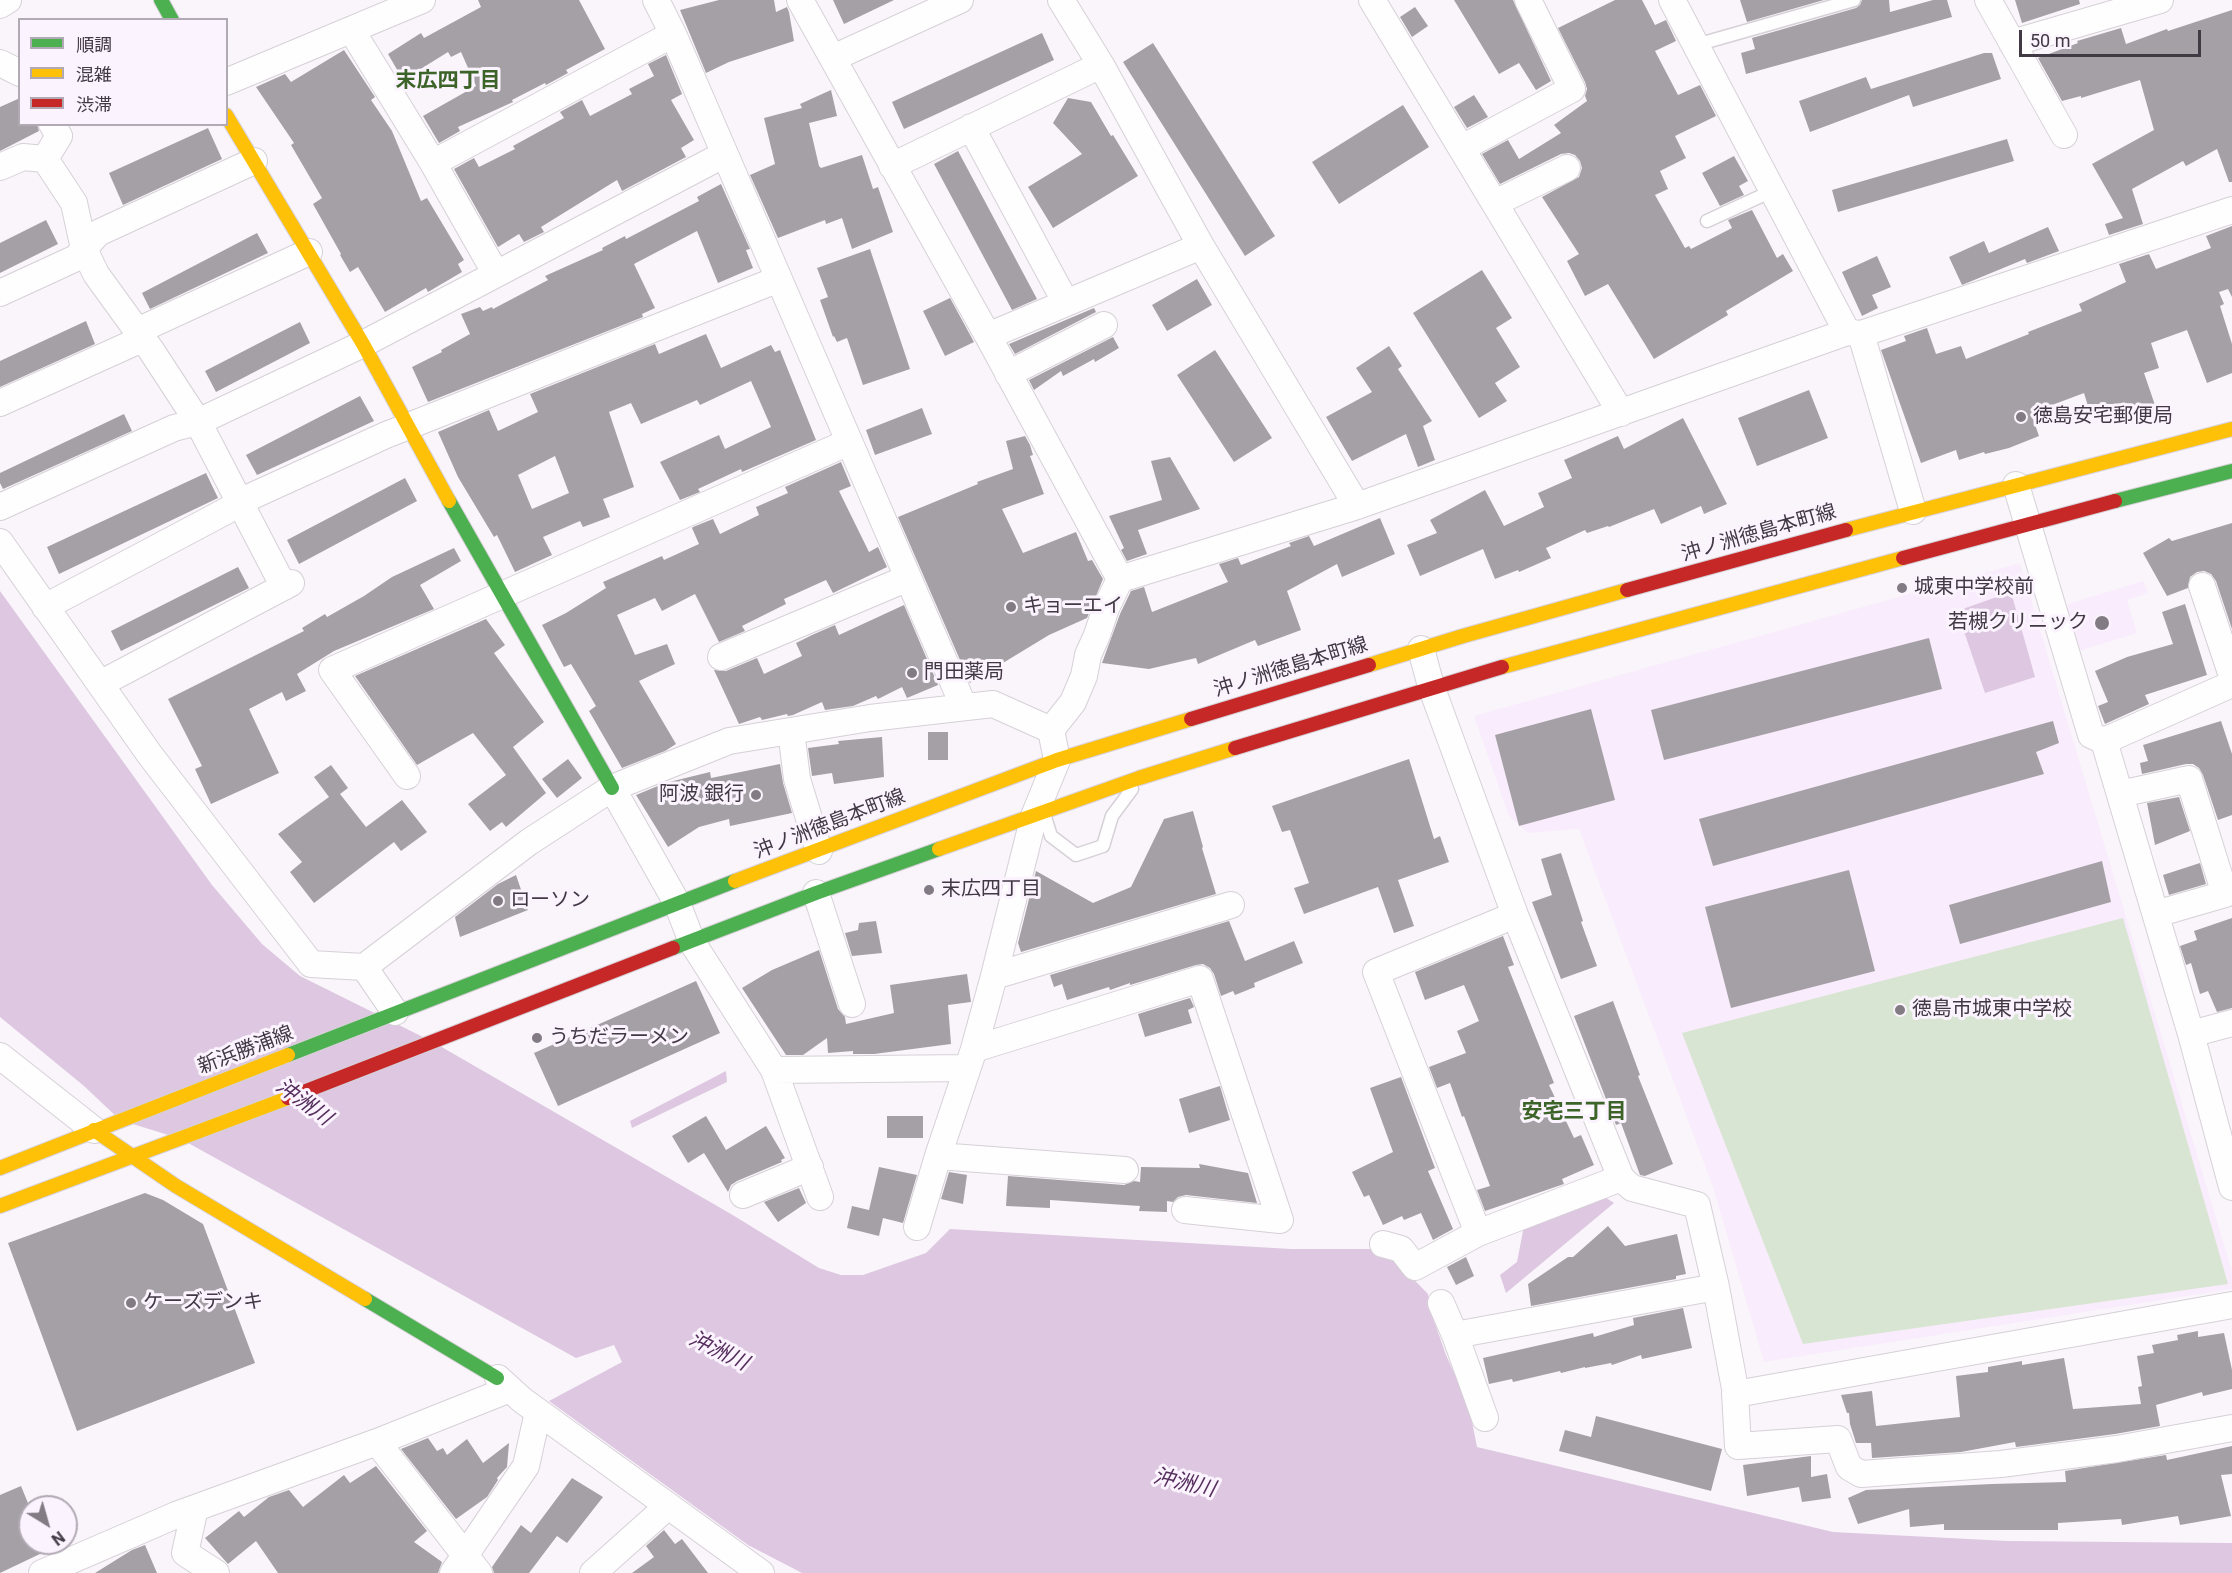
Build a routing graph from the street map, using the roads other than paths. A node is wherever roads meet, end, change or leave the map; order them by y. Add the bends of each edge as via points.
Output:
1 (8, 0) edge
2 (161, 0) edge
3 (422, 0) edge
4 (656, 0) edge
5 (800, 0) edge
6 (960, 0) edge
7 (1061, 0) edge
8 (1372, 0) edge
9 (1528, 0) edge
10 (1672, 0) edge
11 (1854, 0) edge
12 (1988, 0) edge
13 (2147, 2) edge
14 (0, 5) edge
15 (171, 18) edge
16 (352, 31) junction
17 (673, 34) junction
18 (2012, 43) junction
19 (1696, 45) junction
20 (832, 58) junction
21 (0, 63) edge
22 (1101, 64) junction
23 (18, 72) edge
24 (228, 81) edge
25 (228, 118) edge
26 (53, 126) edge
27 (971, 127) junction
28 (2064, 135) dead end
29 (1462, 148) junction
30 (724, 154) junction
31 (45, 159) junction
32 (254, 161) junction
33 (433, 163) junction
34 (892, 166) junction
35 (0, 168) edge
36 (1567, 168) dead end
37 (1772, 191) junction
38 (1495, 203) junction
39 (2232, 210) edge
40 (1707, 221) dead end
41 (1201, 246) junction
42 (84, 249) junction
43 (309, 252) junction
44 (496, 274) junction
45 (779, 279) junction
46 (0, 293) edge
47 (1066, 303) junction
48 (1104, 325) dead end
49 (1854, 333) junction
50 (139, 335) junction
51 (988, 336) junction
52 (363, 344) junction
53 (1008, 374) junction
54 (0, 403) edge
55 (1621, 413) junction
56 (198, 422) junction
57 (409, 426) junction
58 (2232, 429) edge
59 (849, 441) junction
60 (2232, 471) edge
61 (2016, 485) junction
62 (239, 502) junction
63 (1357, 506) junction
64 (0, 507) edge
65 (1913, 511) junction
66 (2027, 524) junction
67 (0, 542) edge
68 (908, 578) junction
69 (1120, 579) junction
70 (2202, 586) dead end
71 (501, 595) junction
72 (45, 607) junction
73 (1421, 649) junction
74 (721, 657) dead end
75 (2232, 676) edge
76 (100, 684) junction
77 (2232, 684) edge
78 (1431, 686) junction
79 (964, 707) junction
80 (1051, 730) junction
81 (791, 731) junction
82 (2104, 741) junction
83 (1057, 759) junction
84 (407, 776) dead end
85 (1139, 778) junction
86 (612, 788) junction
87 (2120, 794) junction
88 (1039, 814) junction
89 (819, 851) junction
90 (816, 893) junction
91 (677, 903) junction
92 (1231, 905) dead end
93 (2156, 914) junction
94 (1515, 915) junction
95 (692, 942) junction
96 (364, 968) junction
97 (994, 976) junction
98 (852, 1004) dead end
99 (390, 1015) junction
100 (2232, 1023) edge
101 (2191, 1034) junction
102 (0, 1056) edge
103 (970, 1059) junction
104 (774, 1070) junction
105 (94, 1130) junction
106 (2226, 1139) edge
107 (133, 1156) junction
108 (938, 1156) junction
109 (810, 1167) junction
110 (0, 1168) edge
111 (1125, 1170) dead end
112 (1621, 1178) junction
113 (2232, 1187) edge
114 (744, 1194) dead end
115 (820, 1197) dead end
116 (0, 1206) edge
117 (1185, 1210) dead end
118 (917, 1227) dead end
119 (1478, 1233) junction
120 (1383, 1244) dead end
121 (1716, 1287) junction
122 (1441, 1304) dead end
123 (2232, 1305) edge
124 (1455, 1335) junction
125 (504, 1383) junction
126 (1735, 1394) junction
127 (538, 1412) junction
128 (1485, 1418) dead end
129 (2232, 1428) edge
130 (377, 1442) junction
131 (668, 1506) junction
132 (195, 1508) junction
133 (466, 1567) edge
134 (57, 1570) edge
135 (216, 1573) edge
136 (593, 1573) edge
137 (761, 1573) edge

1 - 14 street
2 - 15 main road
3 - 16 street
4 - 17 street
5 - 20 street
6 - 20 street
7 - 22 street
8 - 29 street
9 - 29 street via 1572,89
10 - 19 street
11 - 19 lane
12 - 18 street
13 - 18 street
16 - 24 street
16 - 33 street
17 - 30 street
17 - 33 street
18 - 28 street
19 - 37 street
20 - 34 street
21 - 23 street
22 - 27 street
22 - 41 street
25 - 32 main road
26 - 31 street via 59,136
27 - 34 street
27 - 47 street
29 - 38 street
30 - 44 street
30 - 45 street
31 - 35 street via 23,157
31 - 42 street via 74,203
32 - 42 street via 98,233
32 - 43 main road
33 - 44 street
34 - 51 street
36 - 38 street
37 - 40 lane
37 - 49 street
38 - 55 street
39 - 49 street
41 - 47 street
41 - 63 street
42 - 46 street via 76,258
42 - 50 street via 96,274
43 - 50 street via 148,326
43 - 52 main road
44 - 52 street
45 - 57 street
45 - 59 street
47 - 51 street
48 - 53 street
49 - 55 street
49 - 65 street
50 - 54 street via 131,344
50 - 56 street
51 - 53 street
52 - 56 street
52 - 57 main road
53 - 69 street
55 - 63 street
56 - 62 street
56 - 64 street via 174,428
57 - 62 street
57 - 71 main road
58 - 61 main road, 沖ノ洲徳島本町線
59 - 68 street
59 - 71 street
60 - 66 main road
61 - 65 main road, 沖ノ洲徳島本町線
61 - 66 street
62 - 72 street
62 - 76 street via 287,585
63 - 69 street
65 - 73 main road, 沖ノ洲徳島本町線
66 - 78 main road
66 - 82 street via 2091,735
67 - 72 street
68 - 74 street
68 - 79 street
69 - 80 street via 1088,655 1084,676 1072,702
70 - 75 street
71 - 84 street via 332,670
71 - 86 main road
72 - 76 street
73 - 78 street
73 - 83 main road, 沖ノ洲徳島本町線
76 - 96 street via 311,964
77 - 82 street
78 - 85 main road
78 - 94 street
79 - 80 street via 993,704
79 - 81 street
80 - 83 street
81 - 86 street via 729,741
81 - 89 street via 797,779
82 - 87 street
83 - 88 street
83 - 89 main road, 沖ノ洲徳島本町線
85 - 88 main road
85 - 88 lane via 1112,816 1103,846 1076,855 1051,836
86 - 91 street
86 - 96 street via 529,842
87 - 93 street
87 - 93 street via 2189,779 2225,894
88 - 90 main road
88 - 97 street
89 - 91 main road, 沖ノ洲徳島本町線
90 - 95 main road
90 - 98 street
91 - 95 street
91 - 99 main road, 沖ノ洲徳島本町線
92 - 97 street
93 - 101 street
94 - 112 street
94 - 119 street via 1376,972
95 - 104 street
95 - 107 main road
96 - 99 street
97 - 103 street
99 - 105 main road, 新浜勝浦線
100 - 101 street
101 - 106 street
102 - 105 street
103 - 104 street
103 - 108 street
103 - 117 street via 1200,979 1280,1220
104 - 109 street
105 - 107 main road
105 - 110 main road
106 - 113 street
107 - 116 main road
107 - 125 main road via 176,1186
108 - 111 street
108 - 118 street
109 - 114 street
109 - 115 street
112 - 119 street
112 - 121 street via 1632,1188 1697,1205
119 - 120 street via 1415,1267 1401,1250
121 - 124 street
121 - 126 street
122 - 124 street
123 - 126 street
124 - 128 street
125 - 127 street
125 - 130 street
126 - 129 street via 1738,1446 1838,1439 1849,1467 1862,1474 2013,1463
127 - 131 street
127 - 133 street via 526,1466
130 - 132 street
130 - 133 street
131 - 136 street
131 - 137 street
132 - 134 street
132 - 135 street via 185,1552

